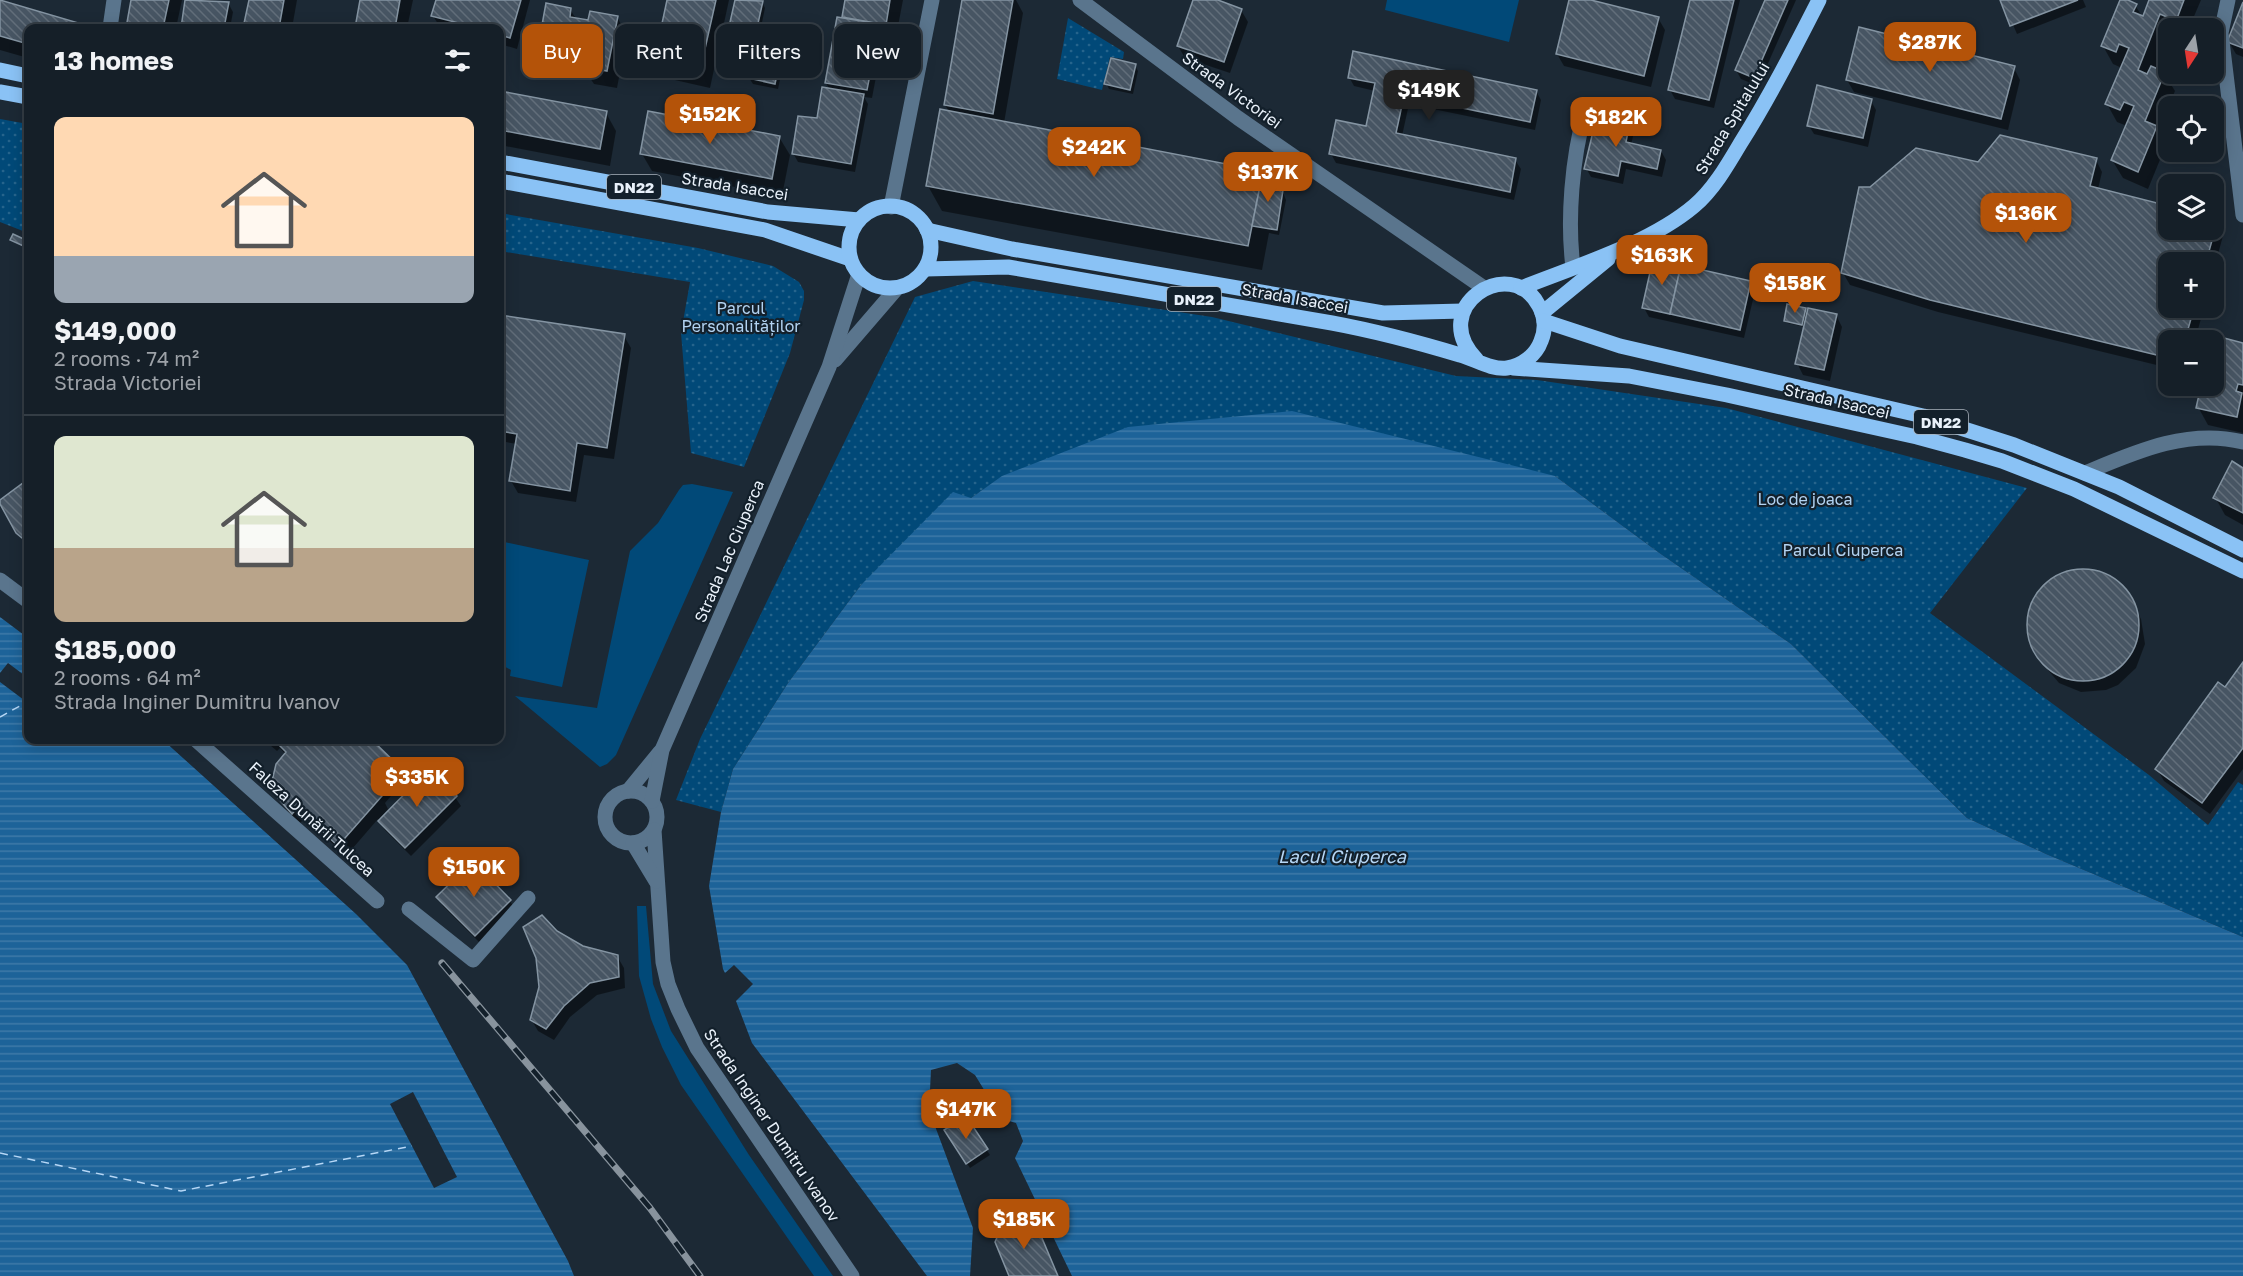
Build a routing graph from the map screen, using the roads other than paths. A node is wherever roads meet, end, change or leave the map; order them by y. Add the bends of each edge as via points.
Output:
1 (114, 0) edge
2 (932, 0) edge
3 (1080, 0) edge
4 (1819, 0) edge
5 (2228, 0) edge
6 (111, 24) edge
7 (0, 70) edge
8 (24, 75) edge
9 (0, 93) edge
10 (24, 96) edge
11 (1585, 112) dead end
12 (504, 163) edge
13 (504, 182) edge
14 (891, 207) junction
15 (2243, 215) edge
16 (859, 220) junction
17 (927, 230) junction
18 (1619, 249) junction
19 (850, 259) junction
20 (1573, 267) junction
21 (925, 269) junction
22 (859, 274) junction
23 (897, 288) junction
24 (1484, 288) junction
25 (1521, 288) junction
26 (1463, 311) junction
27 (1543, 317) junction
28 (1477, 360) junction
29 (829, 367) junction
30 (1508, 368) junction
31 (2243, 442) edge
32 (2085, 473) junction
33 (2243, 550) edge
34 (2243, 571) edge
35 (0, 580) edge
36 (24, 598) edge
37 (200, 744) edge
38 (662, 750) junction
39 (628, 791) junction
40 (652, 801) junction
41 (654, 830) junction
42 (633, 843) junction
43 (657, 883) junction
44 (528, 898) dead end
45 (377, 901) dead end
46 (409, 909) dead end
47 (852, 1276) edge

1 - 6 street
2 - 14 street
3 - 24 street, Strada Victoriei via 1238,118
4 - 18 main road, Strada Spitalului via 1749,129 1710,189 1674,220
5 - 15 street via 2221,33
7 - 8 main road
9 - 10 main road
11 - 20 street via 1577,140 1570,223
12 - 16 main road, Strada Isaccei / DN22 via 768,212
13 - 19 main road, DN22 via 765,230
14 - 16 main road, Strada Isaccei via 875,209
14 - 17 main road, Strada Isaccei via 911,212
16 - 19 main road via 852,232
17 - 21 main road via 931,250
17 - 26 main road, Strada Isaccei / DN22 via 1023,251 1383,313
18 - 20 main road, Strada Spitalului
18 - 27 main road, Strada Spitalului
19 - 22 main road
20 - 25 main road, Strada Spitalului
21 - 23 main road via 918,278
21 - 28 main road, Strada Isaccei / DN22 via 1008,267 1380,331
22 - 23 main road via 883,288
22 - 29 street, Strada Lac Ciuperca
23 - 29 street, Strada Lac Ciuperca
24 - 25 main road via 1502,284
24 - 26 main road
25 - 27 main road via 1538,303
26 - 28 main road via 1464,343
27 - 30 main road via 1544,334 1535,352
27 - 32 main road, Strada Isaccei / DN22 via 1620,346 1923,416
28 - 30 main road, Strada Isaccei / DN22
29 - 38 street, Strada Lac Ciuperca
30 - 34 main road, Strada Isaccei / DN22 via 1629,376 1936,442 2074,489
31 - 32 street via 2191,439 2141,450
32 - 33 main road, Strada Isaccei / DN22
35 - 36 street
37 - 45 street, Faleza Dunării Tulcea
38 - 39 street, Strada Lac Ciuperca
38 - 40 street, Strada Lac Ciuperca
39 - 40 street
39 - 42 street via 608,803 605,821 614,838
40 - 41 street via 657,816
41 - 42 street
41 - 43 street, Strada Inginer Dumitru Ivanov
42 - 43 street, Strada Inginer Dumitru Ivanov
43 - 47 street, Strada Inginer Dumitru Ivanov via 663,962 686,1028
44 - 46 street via 473,960

